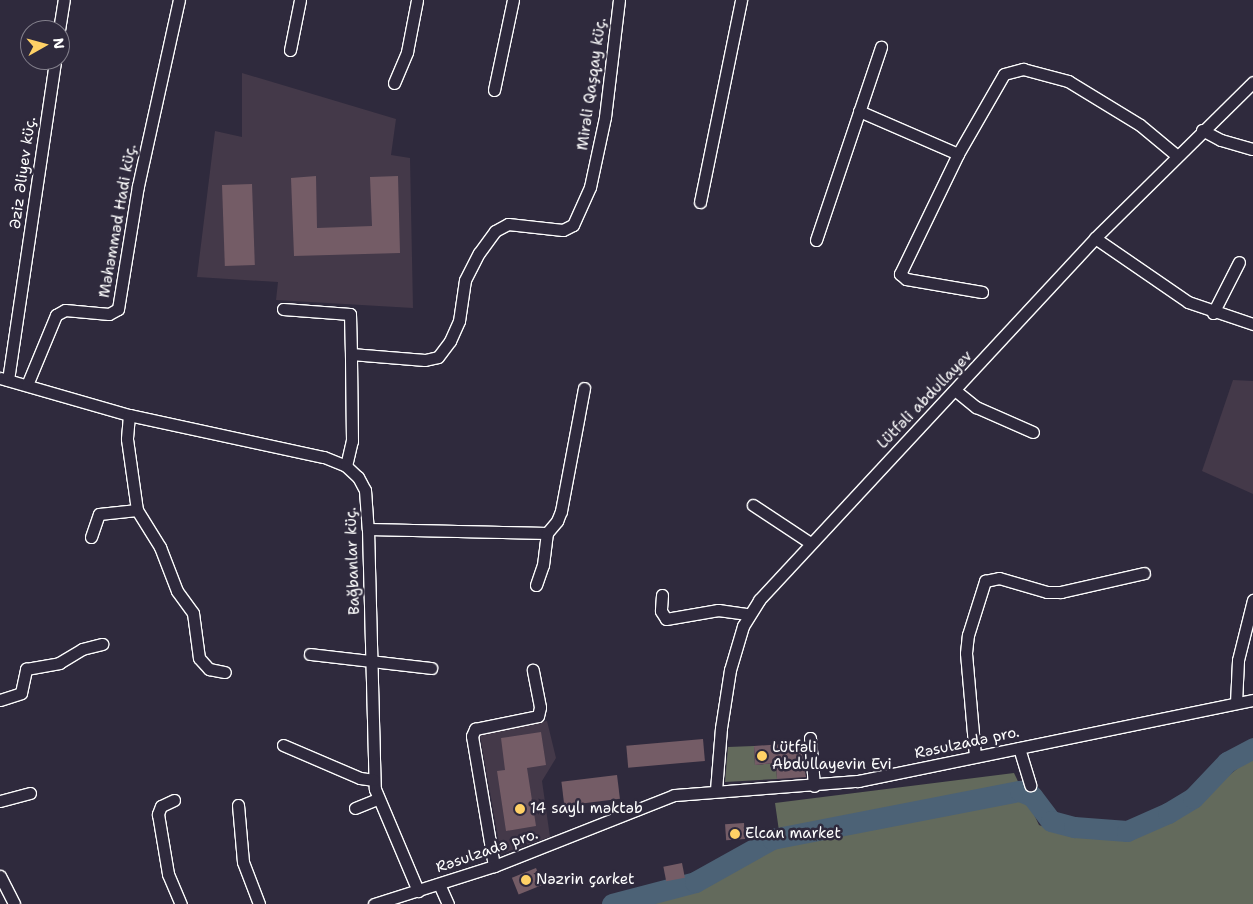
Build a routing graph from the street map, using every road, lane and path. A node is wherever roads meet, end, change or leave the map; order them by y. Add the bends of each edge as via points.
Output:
1 (64, 0) edge
2 (179, 0) edge
3 (300, 0) edge
4 (417, 0) edge
5 (513, 0) edge
6 (619, 0) edge
7 (742, 0) edge
8 (61, 20) edge
9 (882, 47) dead end
10 (290, 50) dead end
11 (53, 70) edge
12 (1253, 82) edge
13 (394, 84) dead end
14 (494, 90) dead end
15 (859, 111) junction
16 (1202, 130) junction
17 (1253, 149) edge
18 (958, 154) junction
19 (1176, 156) junction
20 (700, 202) dead end
21 (1095, 238) junction
22 (816, 240) dead end
23 (1240, 262) dead end
24 (982, 292) dead end
25 (283, 310) dead end
26 (1213, 313) junction
27 (1253, 324) edge
28 (352, 354) junction
29 (4, 379) edge
30 (27, 385) junction
31 (584, 388) dead end
32 (956, 391) junction
33 (129, 415) junction
34 (1033, 432) dead end
35 (346, 466) junction
36 (753, 505) dead end
37 (137, 510) junction
38 (368, 529) junction
39 (547, 533) junction
40 (91, 536) dead end
41 (809, 542) junction
42 (1144, 573) dead end
43 (536, 585) dead end
44 (662, 595) dead end
45 (1253, 600) edge
46 (748, 614) junction
47 (102, 644) dead end
48 (310, 654) dead end
49 (372, 663) junction
50 (431, 668) dead end
51 (532, 670) dead end
52 (225, 672) dead end
53 (0, 700) edge
54 (1253, 700) edge
55 (1236, 703) junction
56 (810, 738) dead end
57 (283, 745) dead end
58 (1019, 748) junction
59 (975, 756) junction
60 (374, 780) junction
61 (1030, 785) dead end
62 (814, 786) junction
63 (716, 790) junction
64 (30, 793) dead end
65 (377, 799) junction
66 (174, 800) dead end
67 (0, 801) edge
68 (238, 805) dead end
69 (355, 808) dead end
70 (494, 866) junction
71 (0, 876) edge
72 (439, 884) junction
73 (418, 891) junction
74 (14, 904) edge
75 (181, 904) edge
76 (259, 904) edge
77 (374, 904) edge
78 (448, 904) edge

1 - 8 street
2 - 30 street, Məhəmməd Hadi küç. via 138,186 118,309 109,314 65,310 56,315
3 - 10 street
4 - 13 street via 407,52
5 - 14 street
6 - 28 street, Mirəli Qaşqay küç. via 605,117 590,187 573,225 562,230 508,224 495,231 478,253 465,280 459,321 438,357 425,360
7 - 20 street
9 - 15 street
11 - 29 street, Əziz Əliyev küç.
12 - 16 street, Lütfəli abdullayev
15 - 18 street
15 - 22 street
16 - 17 street
16 - 19 street, Lütfəli abdullayev
18 - 19 street via 1004,74 1023,69 1068,81 1102,100
18 - 24 street via 900,274 906,279
19 - 21 street, Lütfəli abdullayev
21 - 26 street via 1163,287
21 - 32 street, Lütfəli abdullayev
23 - 26 street
25 - 28 street via 350,314
26 - 27 street
28 - 35 street via 352,441
29 - 30 street, Bağbanlar küç.
30 - 33 street, Bağbanlar küç.
31 - 39 street via 561,511
32 - 34 street via 976,407
32 - 41 street, Lütfəli abdullayev
33 - 35 street, Bağbanlar küç. via 324,457
33 - 37 street via 127,439
35 - 38 street, Bağbanlar küç. via 358,476 364,490
36 - 41 street
37 - 40 street via 99,514
37 - 52 street via 160,547 177,590 193,613 199,658 209,669
38 - 39 street
38 - 49 street, Bağbanlar küç.
39 - 43 street via 543,565
41 - 46 street, Lütfəli abdullayev
42 - 59 street via 1061,592 1046,592 1000,578 985,581 972,618 966,653
44 - 46 street via 661,611 666,619 718,610
45 - 55 street via 1238,660
46 - 63 street, Lütfəli abdullayev via 730,670 720,728
47 - 53 street via 82,649 59,663 26,669 21,693
48 - 49 street
49 - 50 street
49 - 60 street, Bağbanlar küç.
51 - 70 street via 540,707 538,716 475,729 472,736
54 - 55 street, Rəsulzadə pro.
55 - 58 street, Rəsulzadə pro.
56 - 62 street
57 - 60 street via 360,778
58 - 59 street, Rəsulzadə pro.
58 - 61 street
59 - 62 street, Rəsulzadə pro. via 858,781
60 - 65 street, Bağbanlar küç.
62 - 63 street, Rəsulzadə pro.
63 - 70 street, Rəsulzadə pro. via 674,795
64 - 67 street
65 - 69 street
65 - 73 street, Bağbanlar küç.
66 - 75 street via 161,806 158,814 168,874
68 - 76 street via 243,862
70 - 72 street, Rəsulzadə pro.
71 - 74 street
72 - 73 street, Rəsulzadə pro.
72 - 78 street
73 - 77 street, Rəsulzadə pro.

